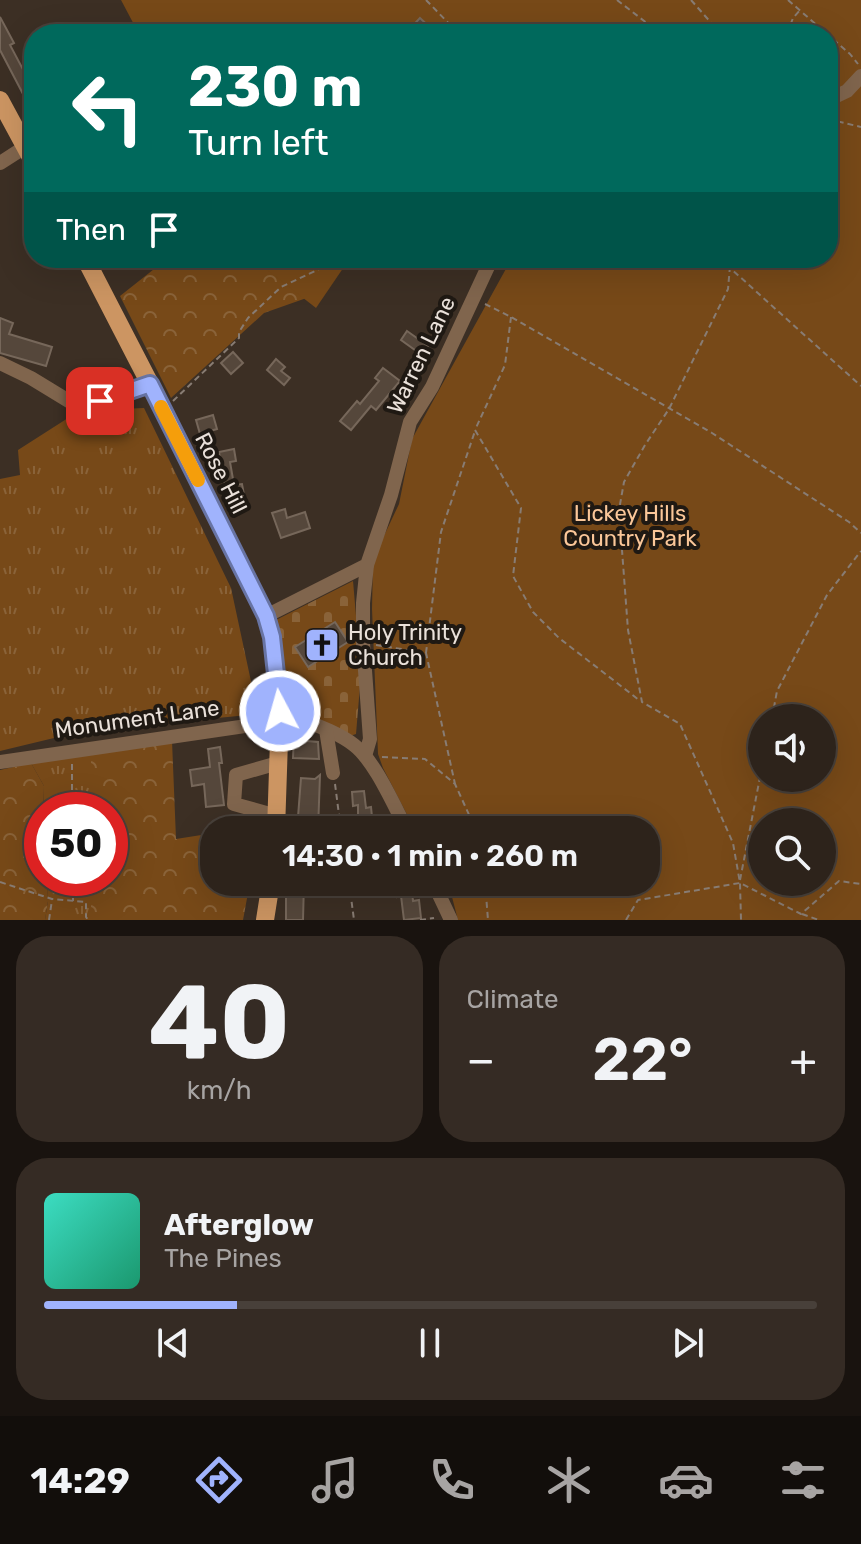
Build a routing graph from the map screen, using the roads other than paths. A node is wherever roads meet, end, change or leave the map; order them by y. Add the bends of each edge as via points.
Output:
1 (859, 70) edge
2 (838, 95) edge
3 (0, 100) edge
4 (24, 146) edge
5 (24, 156) edge
6 (0, 163) edge
7 (90, 268) edge
8 (487, 268) edge
9 (0, 363) edge
10 (150, 384) junction
11 (367, 565) junction
12 (266, 616) junction
13 (280, 716) junction
14 (326, 730) junction
15 (365, 756) junction
16 (0, 762) edge
17 (278, 763) junction
18 (333, 773) road end
19 (261, 816) edge
20 (276, 816) edge
21 (399, 816) edge
22 (269, 896) edge
23 (440, 896) edge
24 (450, 918) edge
25 (265, 920) edge

1 - 2 street via 847,91
3 - 4 main road
5 - 6 street
7 - 10 main road, Rose Hill
8 - 11 street, Warren Lane via 432,387 410,422
9 - 10 street via 72,403 100,401
10 - 12 main road, Rose Hill
11 - 12 street
11 - 15 street, Warren Lane via 363,643 370,739
12 - 13 main road, Rose Hill
13 - 14 street
13 - 16 street, Monument Lane
13 - 17 main road, Rose Hill
14 - 15 street
14 - 18 street
15 - 21 street
17 - 19 street via 236,775 234,804
17 - 20 main road, Rose Hill
22 - 25 main road
23 - 24 street

